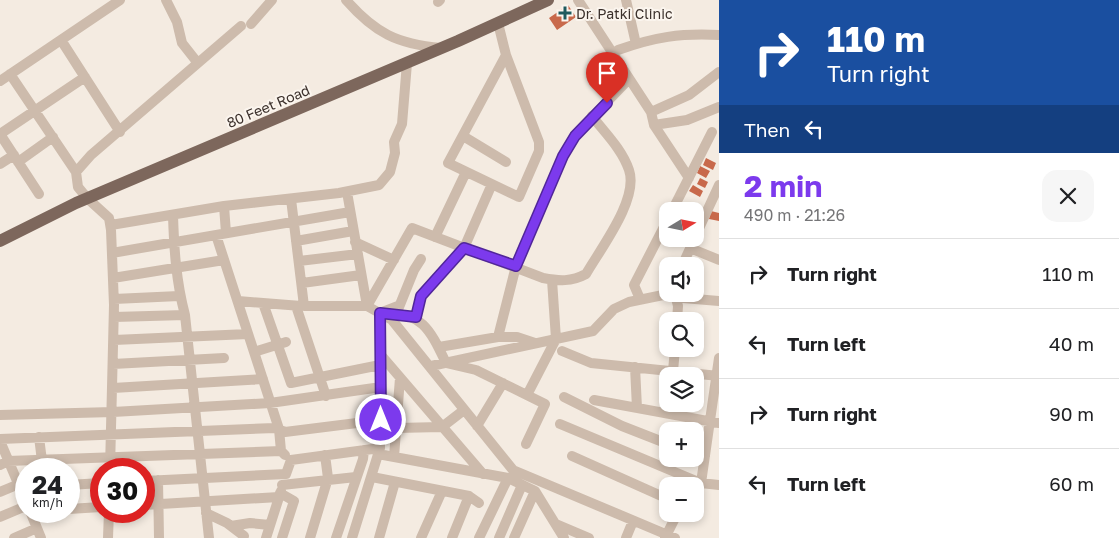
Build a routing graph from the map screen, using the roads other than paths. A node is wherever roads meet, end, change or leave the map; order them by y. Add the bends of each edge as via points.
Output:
1 (120, 0) edge
2 (166, 0) edge
3 (272, 0) edge
4 (346, 0) edge
5 (548, 0) edge
6 (578, 0) edge
7 (626, 0) edge
8 (498, 23) junction
9 (719, 34) edge
10 (61, 40) junction
11 (636, 44) junction
12 (442, 48) junction
13 (618, 50) dead end
14 (506, 55) junction
15 (196, 62) junction
16 (407, 63) junction
17 (719, 72) edge
18 (10, 74) junction
19 (85, 77) junction
20 (629, 79) junction
21 (0, 81) edge
22 (719, 107) edge
23 (35, 111) junction
24 (651, 112) junction
25 (592, 116) junction
26 (654, 125) junction
27 (120, 132) junction
28 (712, 132) dead end
29 (0, 134) edge
30 (463, 136) junction
31 (53, 138) junction
32 (16, 158) junction
33 (506, 162) dead end
34 (0, 164) edge
35 (76, 172) junction
36 (466, 172) junction
37 (689, 178) junction
38 (492, 184) junction
39 (719, 185) edge
40 (346, 192) junction
41 (39, 194) dead end
42 (87, 198) junction
43 (291, 199) junction
44 (677, 202) edge
45 (224, 206) junction
46 (350, 212) junction
47 (173, 215) junction
48 (704, 217) edge
49 (294, 222) junction
50 (111, 225) junction
51 (353, 231) junction
52 (221, 234) junction
53 (659, 236) edge
54 (435, 237) junction
55 (1, 239) edge
56 (296, 240) junction
57 (172, 242) junction
58 (356, 242) junction
59 (464, 248) junction
60 (703, 248) edge
61 (112, 253) junction
62 (358, 254) junction
63 (422, 259) dead end
64 (224, 260) junction
65 (394, 260) junction
66 (719, 260) edge
67 (299, 261) junction
68 (516, 266) junction
69 (177, 268) junction
70 (362, 275) junction
71 (113, 278) junction
72 (552, 280) junction
73 (302, 283) junction
74 (179, 296) junction
75 (659, 296) edge
76 (114, 298) junction
77 (640, 300) junction
78 (704, 300) edge
79 (719, 301) edge
80 (238, 302) junction
81 (264, 303) junction
82 (300, 306) junction
83 (367, 306) junction
84 (397, 310) junction
85 (382, 314) junction
86 (185, 315) junction
87 (114, 317) junction
88 (416, 317) junction
89 (248, 334) junction
90 (185, 337) junction
91 (498, 337) junction
92 (556, 339) junction
93 (114, 340) junction
94 (282, 343) junction
95 (536, 344) junction
96 (439, 347) junction
97 (562, 351) dead end
98 (254, 352) junction
99 (380, 354) junction
100 (224, 358) dead end
101 (719, 358) edge
102 (189, 360) junction
103 (446, 363) junction
104 (113, 364) junction
105 (380, 365) junction
106 (430, 366) junction
107 (635, 367) junction
108 (659, 370) edge
109 (704, 374) edge
110 (718, 376) edge
111 (318, 377) junction
112 (400, 378) junction
113 (263, 379) junction
114 (503, 383) junction
115 (192, 384) junction
116 (381, 387) junction
117 (113, 388) junction
118 (527, 395) junction
119 (326, 396) junction
120 (564, 398) dead end
121 (594, 400) dead end
122 (270, 403) junction
123 (194, 407) junction
124 (637, 408) junction
125 (464, 410) junction
126 (113, 412) junction
127 (0, 415) edge
128 (381, 423) junction
129 (714, 423) edge
130 (560, 424) dead end
131 (477, 426) junction
132 (442, 427) junction
133 (396, 428) junction
134 (279, 429) junction
135 (198, 431) junction
136 (112, 435) junction
137 (39, 437) junction
138 (0, 440) edge
139 (659, 440) edge
140 (526, 444) dead end
141 (704, 446) edge
142 (364, 450) junction
143 (281, 451) junction
144 (379, 451) junction
145 (200, 455) junction
146 (325, 455) junction
147 (572, 456) dead end
148 (394, 457) junction
149 (41, 458) edge
150 (111, 458) edge
151 (155, 460) edge
152 (291, 460) junction
153 (4, 463) edge
154 (286, 474) junction
155 (483, 474) junction
156 (15, 476) edge
157 (356, 477) junction
158 (372, 477) junction
159 (688, 477) edge
160 (203, 478) junction
161 (328, 478) junction
162 (508, 478) junction
163 (155, 480) edge
164 (158, 480) junction
165 (395, 482) junction
166 (704, 483) edge
167 (522, 485) junction
168 (719, 485) edge
169 (15, 487) edge
170 (442, 491) junction
171 (534, 491) junction
172 (0, 492) edge
173 (280, 492) junction
174 (659, 495) edge
175 (469, 496) junction
176 (205, 501) junction
177 (157, 504) junction
178 (479, 504) dead end
179 (15, 510) edge
180 (206, 513) junction
181 (0, 517) edge
182 (633, 521) junction
183 (674, 522) edge
184 (109, 523) edge
185 (555, 523) junction
186 (270, 525) junction
187 (231, 526) junction
188 (39, 533) edge
189 (244, 536) dead end
190 (669, 537) edge
191 (14, 538) edge
192 (108, 538) edge
193 (159, 538) edge
194 (209, 538) edge
195 (266, 538) edge
196 (282, 538) edge
197 (310, 538) edge
198 (336, 538) edge
199 (352, 538) edge
200 (379, 538) edge
201 (421, 538) edge
202 (452, 538) edge
203 (479, 538) edge
204 (499, 538) edge
205 (514, 538) edge
206 (564, 538) edge
207 (589, 538) edge
208 (626, 538) edge

1 - 10 street
2 - 15 street via 177,22 182,43
3 - 15 street via 246,25
4 - 12 street via 382,33 417,46
5 - 8 main road, 80 Feet Road
6 - 20 street
7 - 11 street
8 - 12 main road, 80 Feet Road
8 - 14 street
9 - 11 street via 657,37
10 - 18 street
10 - 19 street
11 - 13 street
12 - 16 main road, 80 Feet Road
14 - 30 street
14 - 38 street via 539,142 539,151 519,197
15 - 27 street
16 - 40 street via 402,124 394,142 390,172 379,185
16 - 42 main road, 80 Feet Road
17 - 24 street via 689,95
18 - 21 street
18 - 23 street
19 - 23 street
19 - 27 street
20 - 24 street
20 - 25 street
22 - 26 street via 687,120
23 - 29 street
23 - 31 street
24 - 26 street
25 - 68 street via 563,156
25 - 72 street via 618,149 629,170 631,185 627,202 586,274 576,279
26 - 37 street
27 - 35 street via 91,154
28 - 37 street
29 - 32 street
30 - 33 street
30 - 36 street via 448,163
31 - 32 street
31 - 35 street
32 - 34 street
32 - 41 street
35 - 42 street via 78,186
36 - 38 street
36 - 54 street
37 - 44 street
38 - 59 street
39 - 48 street
40 - 43 street
40 - 46 street
42 - 50 street via 109,218
42 - 55 main road, 80 Feet Road
43 - 45 street
43 - 49 street
45 - 47 street
45 - 52 street
46 - 49 street
46 - 51 street
47 - 50 street
47 - 57 street
49 - 52 street
49 - 56 street
50 - 61 street
51 - 56 street
51 - 58 street
52 - 57 street
52 - 64 street
53 - 77 street via 634,285
54 - 59 street
54 - 65 street via 412,228
56 - 67 street
57 - 61 street
57 - 69 street
58 - 62 street
58 - 65 street
59 - 68 street
59 - 88 street via 421,296
60 - 66 street
61 - 71 street
62 - 67 street
62 - 70 street
63 - 84 street
64 - 69 street
64 - 80 street
65 - 83 street
67 - 73 street
68 - 72 street
68 - 91 street
69 - 71 street
69 - 74 street
70 - 73 street
70 - 83 street
71 - 76 street
72 - 92 street
73 - 82 street
74 - 76 street
74 - 86 street
75 - 77 street
76 - 87 street
77 - 92 street via 614,308 593,331
78 - 79 street
80 - 81 street
80 - 89 street
81 - 82 street
81 - 94 street
82 - 83 street
82 - 111 street
83 - 85 street
84 - 85 street
84 - 88 street
85 - 99 street
85 - 106 street via 392,320
86 - 87 street
86 - 90 street
87 - 93 street
88 - 96 street
89 - 90 street
89 - 98 street
90 - 93 street
90 - 102 street
91 - 95 street via 517,337
91 - 96 street
92 - 95 street
92 - 118 street
93 - 104 street
94 - 98 street
94 - 111 street via 291,383
95 - 103 street
96 - 103 street
97 - 107 street via 590,363
98 - 113 street
99 - 105 street
99 - 112 street
100 - 102 street
101 - 110 street
102 - 104 street
102 - 115 street
103 - 106 street
103 - 114 street via 476,370
104 - 117 street
105 - 111 street
105 - 116 street
106 - 125 street
107 - 108 street
107 - 124 street
109 - 110 street
110 - 129 street
111 - 119 street
112 - 132 street
112 - 133 street
113 - 115 street
113 - 122 street
114 - 118 street
114 - 131 street
115 - 117 street
115 - 123 street
116 - 119 street
116 - 128 street
117 - 126 street
118 - 140 street via 545,404
119 - 122 street
120 - 139 street
121 - 124 street
122 - 123 street
122 - 134 street
123 - 126 street
123 - 135 street
124 - 129 street
125 - 131 street
125 - 132 street
126 - 127 street
126 - 136 street
128 - 133 street
128 - 134 street via 285,432
128 - 144 street
129 - 141 street
130 - 159 street
131 - 182 street via 512,470
132 - 133 street
132 - 155 street
133 - 148 street
134 - 135 street
134 - 143 street
135 - 136 street
135 - 145 street
136 - 137 street
136 - 150 street
137 - 138 street
137 - 149 street
138 - 153 street
142 - 144 street
142 - 146 street
142 - 157 street
143 - 145 street
143 - 152 street
144 - 148 street
144 - 158 street
145 - 151 street
145 - 160 street
146 - 152 street
146 - 161 street
147 - 174 street
148 - 155 street
152 - 154 street
153 - 156 street
154 - 160 street
154 - 173 street
155 - 162 street
157 - 161 street
157 - 198 street
158 - 165 street
158 - 199 street
160 - 164 street
160 - 176 street
161 - 173 street
161 - 197 street
162 - 167 street
162 - 203 street
163 - 164 street
164 - 177 street
165 - 170 street
165 - 200 street
166 - 168 street
167 - 171 street
167 - 204 street
169 - 172 street
170 - 175 street
170 - 201 street
171 - 185 street
171 - 205 street
173 - 176 street
173 - 186 street
173 - 196 street via 294,501
175 - 178 street
175 - 202 street
176 - 177 street
176 - 180 street
177 - 193 street
179 - 181 street
180 - 187 street
180 - 194 street
182 - 190 street
182 - 208 street
183 - 190 street
184 - 192 street
185 - 206 street
185 - 207 street
186 - 187 street via 250,523
186 - 195 street
187 - 189 street
188 - 191 street

